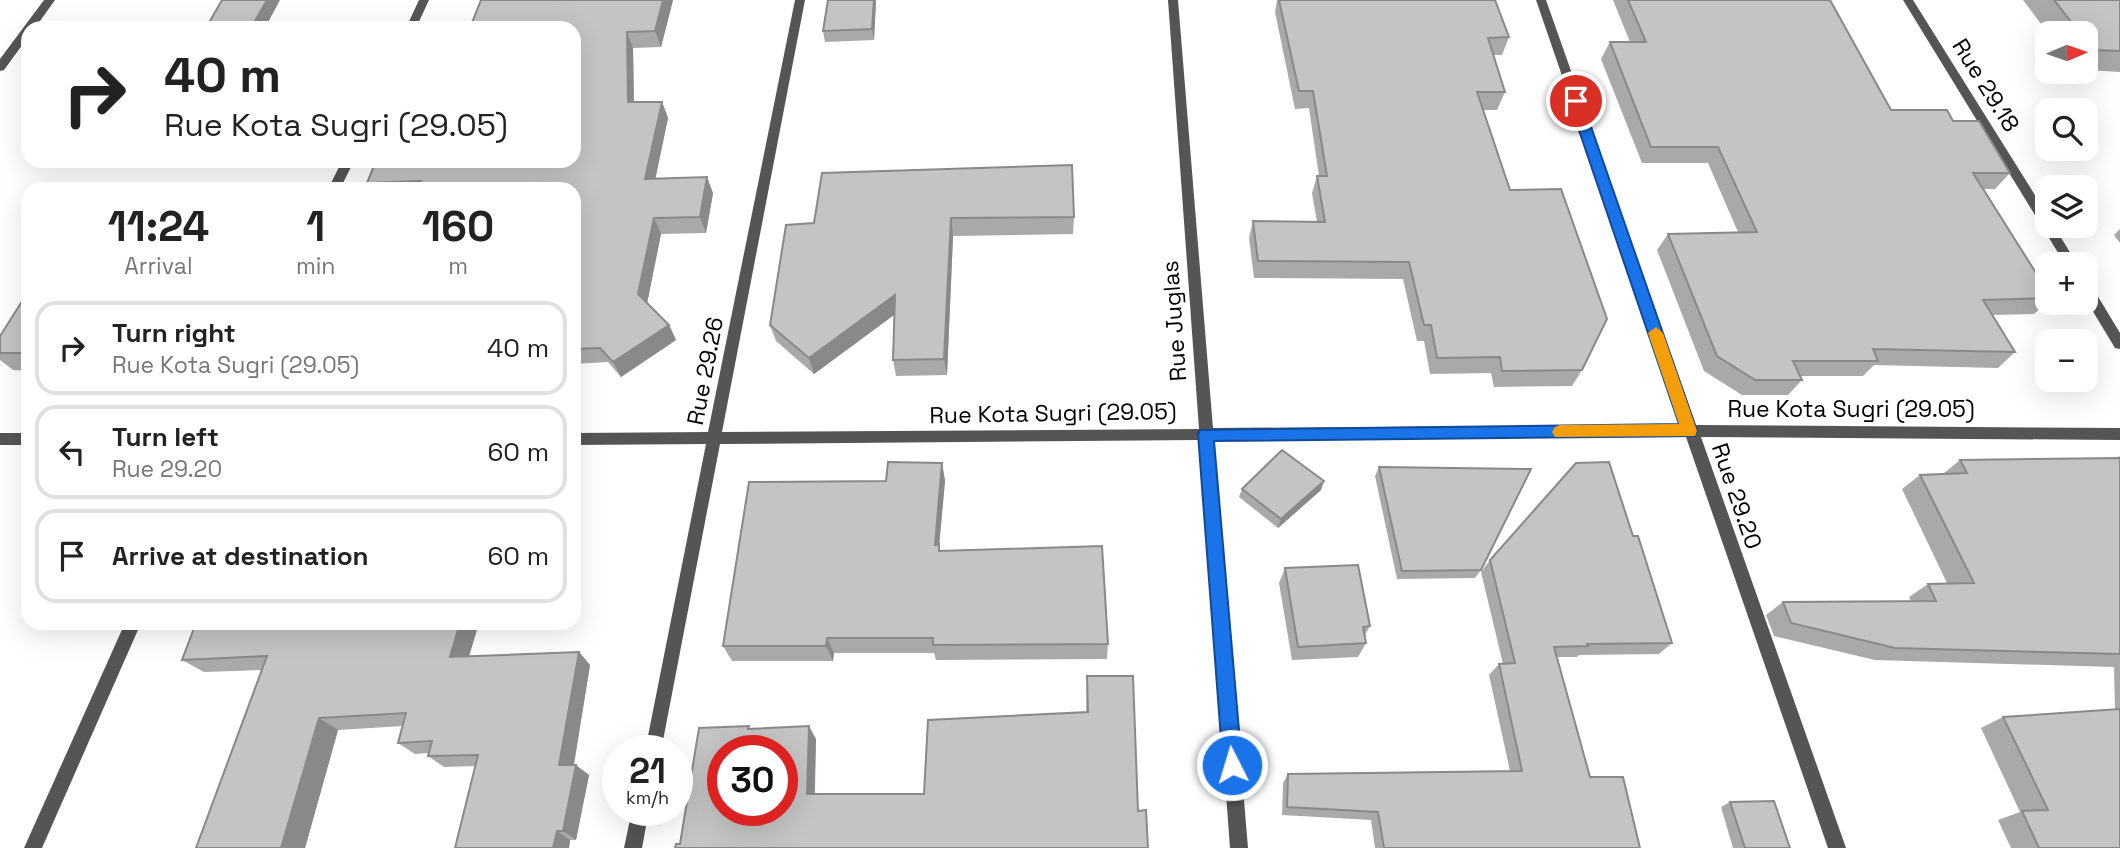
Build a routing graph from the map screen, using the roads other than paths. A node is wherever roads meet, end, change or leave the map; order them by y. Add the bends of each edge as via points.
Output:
1 (50, 0) edge
2 (424, 0) edge
3 (800, 0) edge
4 (1173, 0) edge
5 (1541, 0) edge
6 (1909, 0) edge
7 (35, 21) edge
8 (414, 21) edge
9 (21, 39) edge
10 (0, 66) edge
11 (2064, 252) edge
12 (2098, 308) edge
13 (2120, 344) edge
14 (1689, 431) junction
15 (1206, 434) junction
16 (2120, 434) edge
17 (0, 439) edge
18 (21, 439) edge
19 (581, 439) edge
20 (715, 439) junction
21 (130, 630) edge
22 (656, 735) edge
23 (638, 826) edge
24 (33, 848) edge
25 (633, 848) edge
26 (1239, 848) edge
27 (1837, 848) edge

1 - 7 street
2 - 8 street
3 - 20 street, Rue 29.26
4 - 15 street, Rue Juglas
5 - 14 street, Rue 29.20
6 - 11 street, Rue 29.18
9 - 10 street
12 - 13 street
14 - 15 street, Rue Kota Sugri (29.05)
14 - 16 street, Rue Kota Sugri (29.05)
14 - 27 street, Rue 29.20
15 - 20 street, Rue Kota Sugri (29.05)
15 - 26 street, Rue Juglas
17 - 18 street
19 - 20 street, Rue Kota Sugri (29.05)
20 - 22 street, Rue 29.26
21 - 24 street
23 - 25 street

